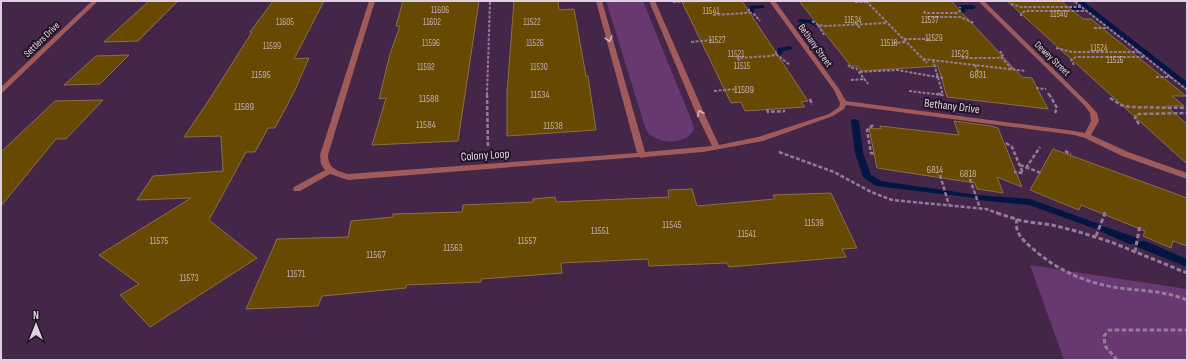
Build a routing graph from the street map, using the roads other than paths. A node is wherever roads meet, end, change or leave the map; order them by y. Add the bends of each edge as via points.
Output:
1 (95, 1) edge
2 (372, 1) edge
3 (599, 1) edge
4 (652, 1) edge
5 (772, 1) edge
6 (981, 1) edge
7 (1, 91) edge
8 (843, 103) junction
9 (1087, 136) junction
10 (717, 148) junction
11 (642, 156) junction
12 (331, 170) junction
13 (1187, 176) edge
14 (297, 189) dead end

1 - 7 street, Settlers Drive
2 - 12 street via 324,155 324,164
3 -> 11 street
10 -> 4 street
5 - 8 street, Bethany Street via 837,90
6 - 9 street, Dewey Street via 1086,104 1095,121
8 - 9 street, Bethany Drive via 1059,130
8 - 10 street via 840,111 831,115 760,139
9 - 13 street, Bethany Drive via 1125,154
10 - 11 street, Colony Loop
11 - 12 street, Colony Loop via 365,176 348,176
12 - 14 street

